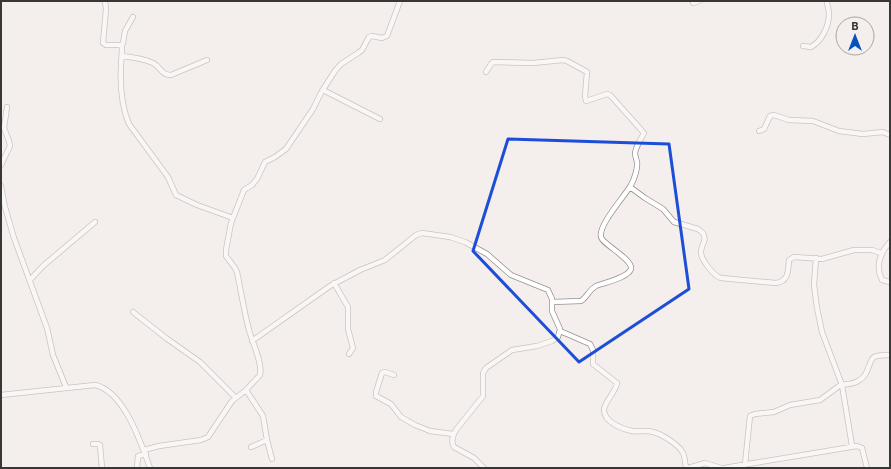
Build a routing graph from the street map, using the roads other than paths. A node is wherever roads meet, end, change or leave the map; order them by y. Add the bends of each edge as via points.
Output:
1 (105, 1) edge
2 (400, 1) edge
3 (699, 1) edge
4 (827, 1) edge
5 (693, 4) dead end
6 (133, 17) dead end
7 (121, 46) junction
8 (803, 46) dead end
9 (122, 56) junction
10 (207, 60) dead end
11 (486, 72) dead end
12 (323, 90) junction
13 (8, 107) dead end
14 (380, 119) dead end
15 (759, 131) dead end
16 (890, 135) edge
17 (1, 165) edge
18 (1, 186) edge
19 (630, 187) junction
20 (232, 218) junction
21 (95, 222) dead end
22 (890, 242) edge
23 (881, 253) junction
24 (816, 258) junction
25 (30, 280) junction
26 (890, 282) edge
27 (334, 283) junction
28 (552, 302) junction
29 (133, 312) dead end
30 (560, 331) junction
31 (252, 340) junction
32 (349, 354) dead end
33 (890, 355) edge
34 (394, 376) dead end
35 (842, 384) junction
36 (66, 388) junction
37 (246, 390) junction
38 (1, 396) edge
39 (236, 398) junction
40 (454, 434) junction
41 (267, 440) junction
42 (93, 444) dead end
43 (852, 446) junction
44 (251, 447) dead end
45 (145, 452) junction
46 (272, 458) dead end
47 (744, 464) junction
48 (102, 468) edge
49 (137, 468) edge
50 (150, 468) edge
51 (484, 468) edge
52 (687, 468) edge
53 (720, 468) edge
54 (724, 468) edge
55 (867, 468) edge

1 - 7 street via 104,43
2 - 12 street via 387,36 372,36 366,39 362,50 341,64
3 - 5 street
4 - 8 street via 829,14 822,37 811,47
6 - 7 street via 125,31
7 - 9 street
9 - 10 street via 140,58 153,63 167,75
9 - 20 street via 122,84 127,118 168,177 175,194
11 - 19 street via 493,62 533,63 559,60 567,61 586,71 586,101 610,95 643,132 636,149 637,164
12 - 14 street
12 - 20 street via 288,145 275,158 265,162 257,179 244,190
13 - 17 street via 4,128 10,146
15 - 16 street via 764,129 770,116 774,115 789,120 817,122 836,131 863,134 883,132
18 - 25 street via 14,238
19 - 24 street via 663,209 674,222 703,233 705,239 701,253 711,271 718,277 782,282 788,274 789,260
19 - 28 street via 601,234 601,239 630,265 629,272 594,287 581,301
20 - 31 street via 225,253 237,272
21 - 25 street
22 - 23 street
23 - 24 street via 854,250
23 - 26 street via 878,266 881,278 885,282
24 - 35 street via 814,285 817,308 822,332
25 - 36 street
27 - 28 street via 385,260 416,235 432,233 465,242 487,254 511,275 548,290
27 - 31 street
27 - 32 street via 348,307 348,329 353,348
28 - 30 street via 552,311
29 - 39 street via 200,362
30 - 40 street via 555,340 537,346 514,349 486,368 483,373 483,396
30 - 52 street via 590,344 593,350 593,364 617,383 604,406 608,419 622,428 653,432 670,440 683,452
31 - 37 street via 261,372
33 - 35 street via 873,358 867,373 858,382
34 - 40 street via 382,373 376,396 391,404 401,417 415,425 430,431
35 - 43 street
35 - 47 street via 820,400 750,416
36 - 38 street
36 - 45 street via 95,385 110,394 124,408
37 - 39 street
37 - 41 street via 262,416
39 - 45 street via 208,437 159,446
40 - 51 street via 454,447 474,458
41 - 44 street
41 - 46 street
42 - 48 street via 100,446
43 - 47 street
43 - 55 street via 862,448
45 - 49 street via 138,456
45 - 50 street
47 - 54 street
52 - 53 street via 705,463

